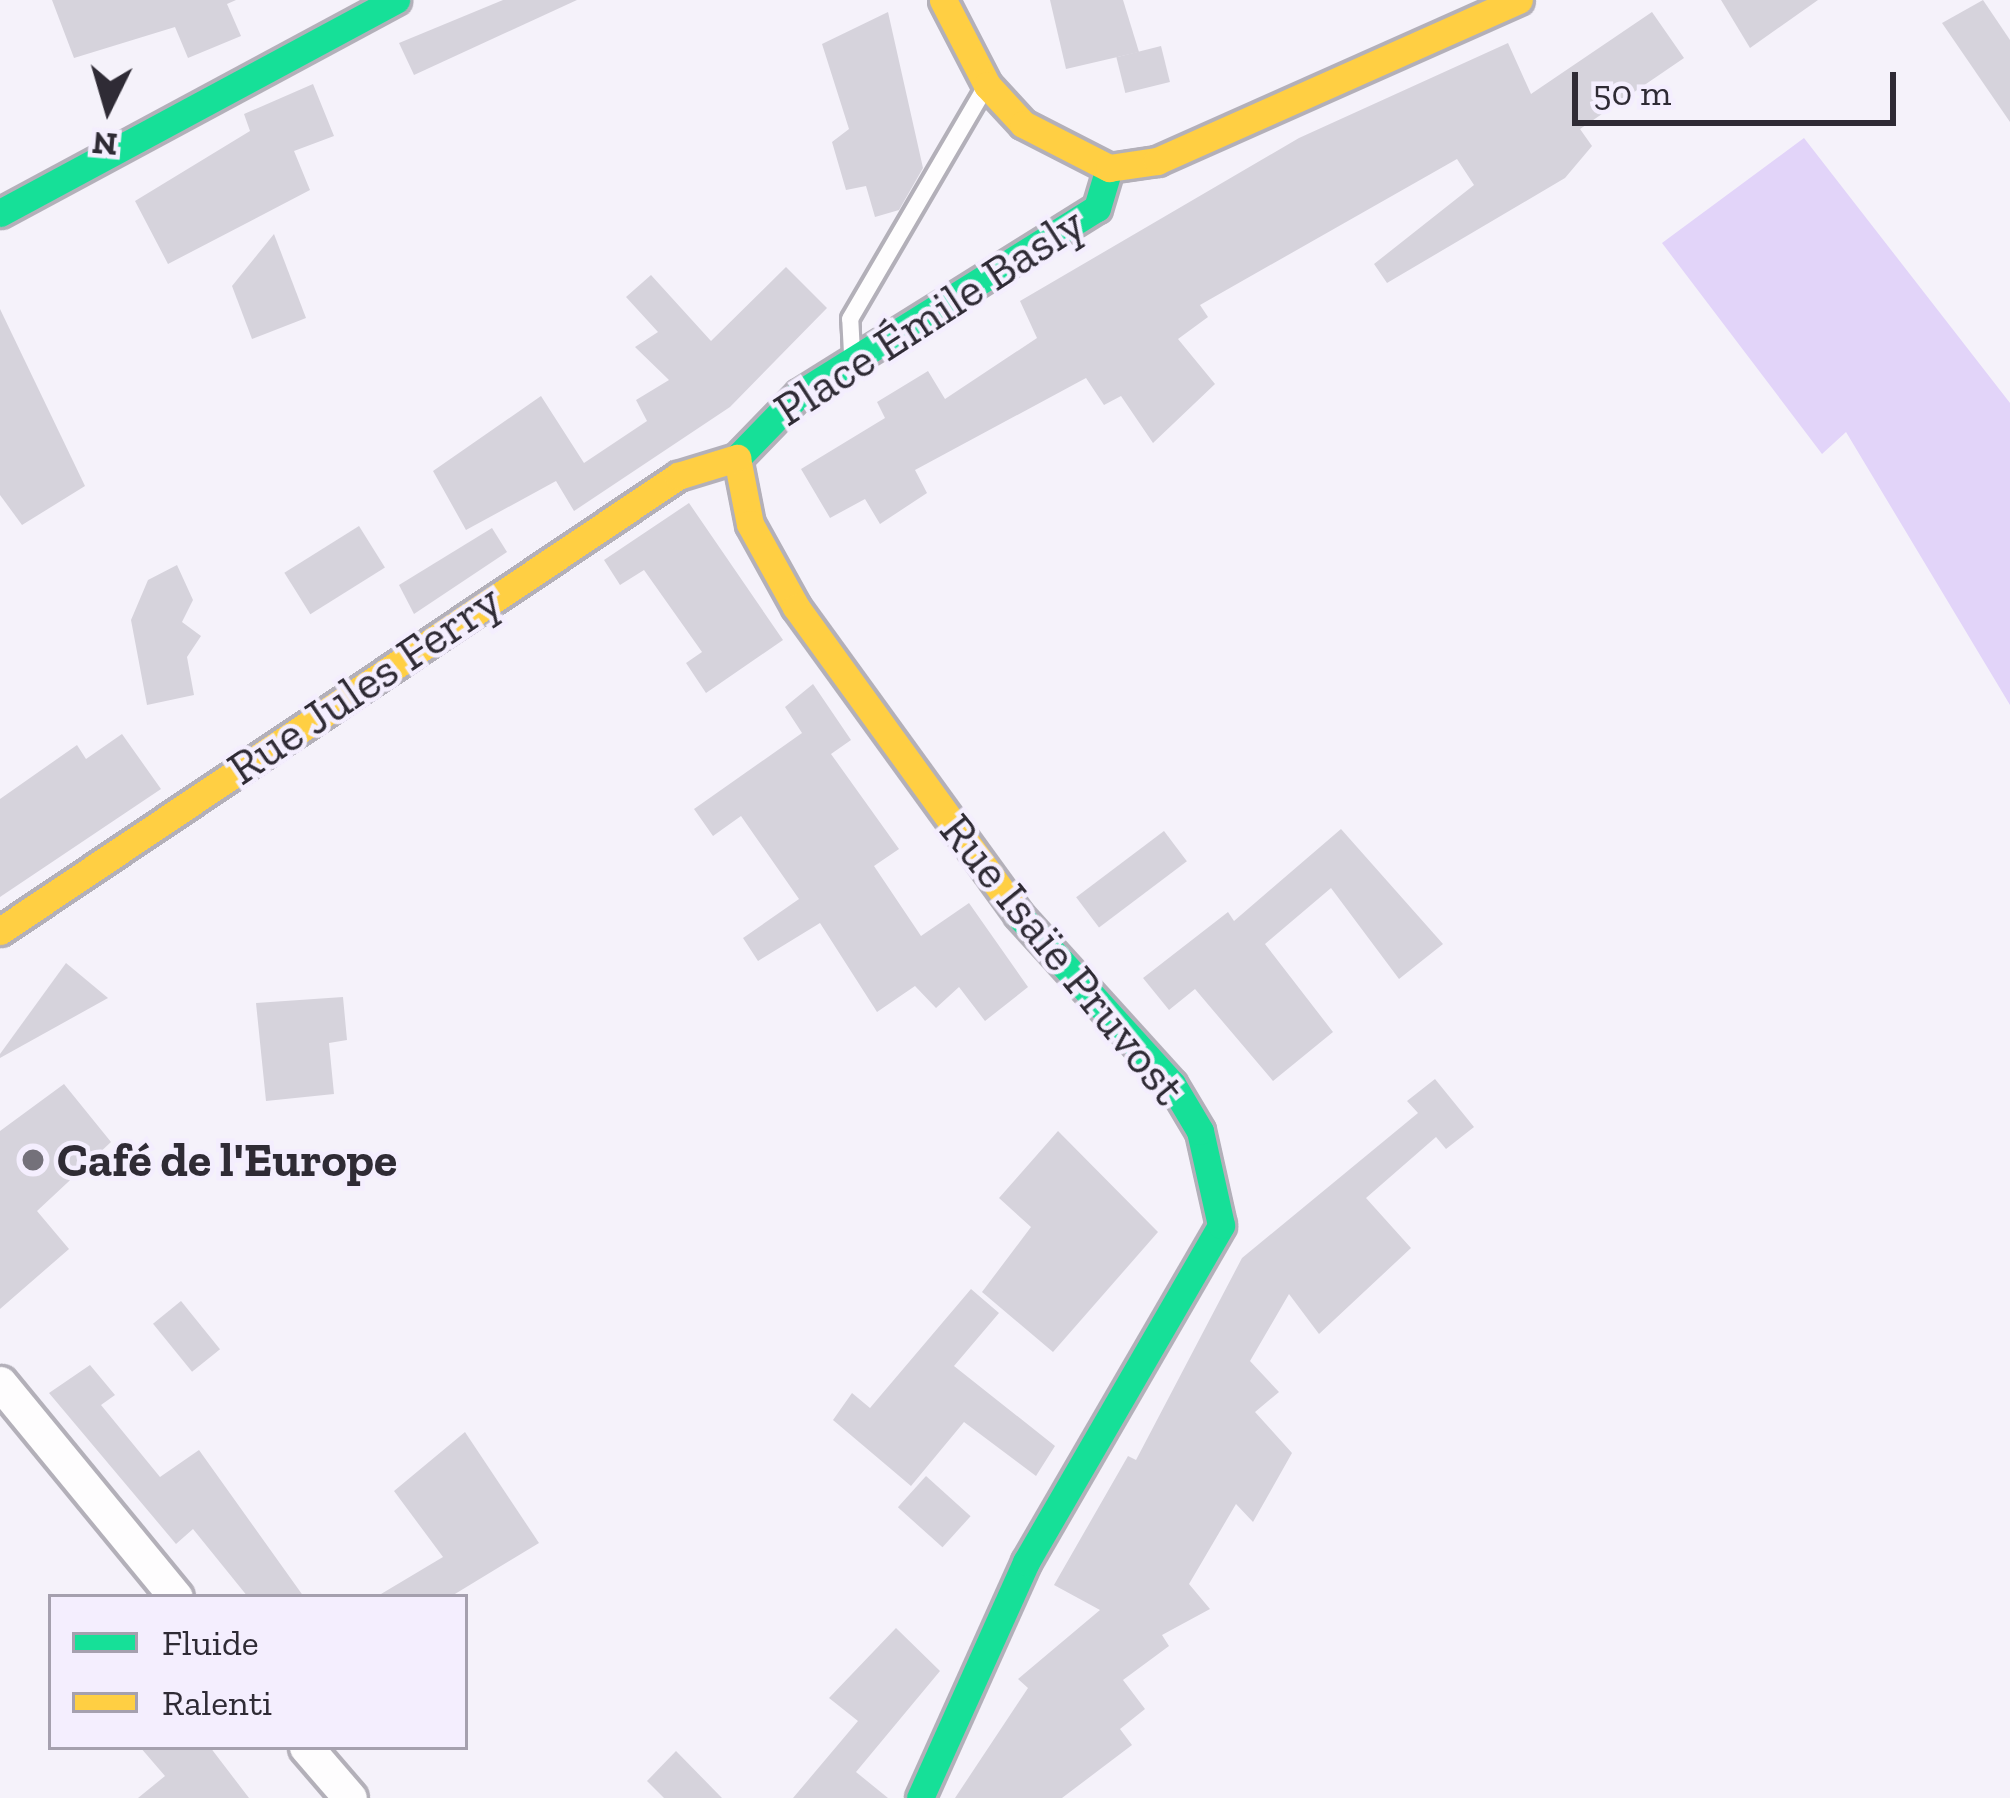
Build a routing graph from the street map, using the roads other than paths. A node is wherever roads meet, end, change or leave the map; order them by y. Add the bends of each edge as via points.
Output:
1 (396, 0) edge
2 (943, 0) edge
3 (1519, 0) edge
4 (987, 85) junction
5 (1109, 168) junction
6 (0, 213) edge
7 (852, 362) junction
8 (737, 458) junction
9 (0, 931) edge
10 (0, 1383) edge
11 (174, 1594) edge
12 (309, 1750) edge
13 (350, 1798) edge
14 (920, 1798) edge

1 - 6 street
2 - 4 street
3 - 5 street via 1157,160
4 - 5 street via 1023,124
4 - 7 lane via 850,319
5 - 7 street, Place Émile Basly via 1096,208
7 - 8 street, Place Émile Basly via 769,416
8 - 9 street, Rue Jules Ferry via 678,476
8 - 14 street, Rue Isaïe Pruvost via 750,524 796,608 1005,899 1172,1084 1201,1131 1221,1225 1026,1562
10 - 11 street
12 - 13 street

